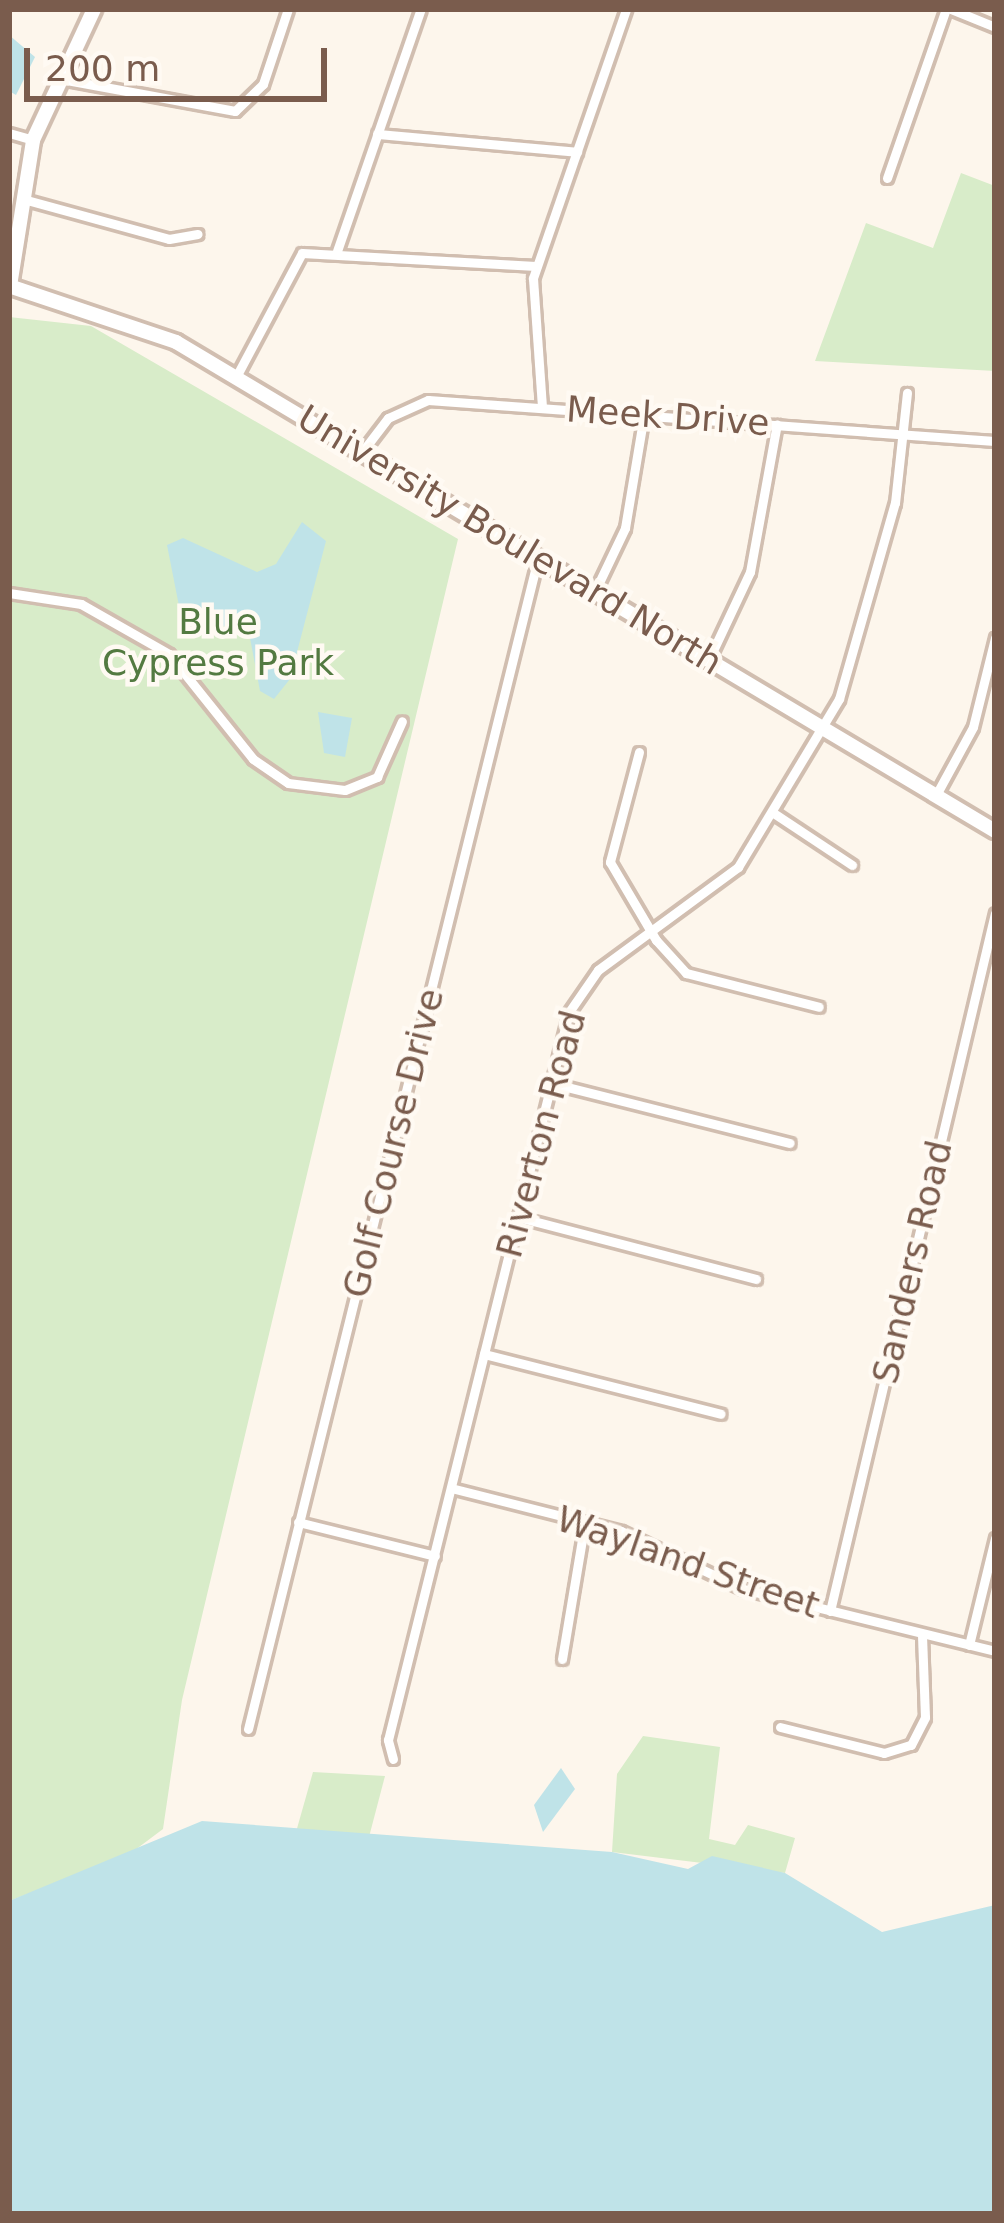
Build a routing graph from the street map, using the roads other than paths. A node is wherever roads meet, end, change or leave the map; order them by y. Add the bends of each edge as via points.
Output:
1 (288, 9) edge
2 (421, 9) edge
3 (626, 9) edge
4 (949, 9) edge
5 (87, 12) edge
6 (995, 27) edge
7 (62, 79) junction
8 (9, 133) edge
9 (377, 134) junction
10 (33, 140) junction
11 (577, 152) junction
12 (887, 178) dead end
13 (20, 199) junction
14 (198, 234) dead end
15 (337, 250) junction
16 (536, 266) junction
17 (9, 287) edge
18 (236, 376) junction
19 (907, 393) dead end
20 (542, 407) junction
21 (644, 415) junction
22 (777, 424) junction
23 (904, 434) junction
24 (995, 441) edge
25 (362, 452) junction
26 (538, 557) junction
27 (595, 591) junction
28 (9, 593) edge
29 (995, 638) edge
30 (709, 659) junction
31 (402, 721) dead end
32 (822, 727) junction
33 (639, 752) dead end
34 (936, 795) junction
35 (772, 812) junction
36 (995, 831) edge
37 (852, 865) dead end
38 (995, 914) edge
39 (651, 932) junction
40 (819, 1006) dead end
41 (551, 1082) junction
42 (790, 1143) dead end
43 (518, 1217) junction
44 (756, 1279) dead end
45 (484, 1354) junction
46 (721, 1414) dead end
47 (451, 1488) junction
48 (298, 1522) junction
49 (585, 1522) junction
50 (995, 1538) edge
51 (435, 1556) junction
52 (830, 1611) junction
53 (922, 1634) junction
54 (969, 1645) junction
55 (995, 1651) edge
56 (562, 1659) dead end
57 (780, 1727) dead end
58 (248, 1729) dead end
59 (393, 1759) dead end

1 - 7 street via 263,84 242,107
2 - 9 street
3 - 11 street
4 - 6 street
4 - 12 street
5 - 7 street
7 - 10 street
8 - 10 street
9 - 11 street
9 - 15 street
10 - 13 street
11 - 16 street
13 - 14 street via 169,239
13 - 17 street
15 - 16 street
15 - 18 street via 293,259
16 - 20 street
17 - 18 street, University Boulevard North via 111,312
18 - 25 street, University Boulevard North
19 - 23 street, Riverton Road
20 - 21 street, Meek Drive
20 - 25 street, Meek Drive via 419,401
21 - 22 street, Meek Drive
21 - 27 street via 625,528
22 - 23 street, Meek Drive
22 - 30 street via 750,572
23 - 24 street, Meek Drive
23 - 32 street, Riverton Road via 850,679
25 - 26 street, University Boulevard North
26 - 27 street, University Boulevard North
26 - 48 street, Golf Course Drive
27 - 30 street, University Boulevard North
28 - 31 street via 81,604 169,654 253,759 287,783 345,790 376,777
29 - 34 street via 973,727
30 - 32 street, University Boulevard North
32 - 34 street, University Boulevard North
32 - 35 street, Riverton Road
33 - 39 street via 610,862
34 - 36 street, University Boulevard North
35 - 37 street
35 - 39 street, Riverton Road via 724,880
38 - 52 street, Sanders Road
39 - 40 street via 686,974
39 - 41 street, Riverton Road via 584,986
41 - 42 street
41 - 43 street, Riverton Road
43 - 44 street
43 - 45 street, Riverton Road
45 - 46 street
45 - 47 street, Riverton Road
47 - 49 street, Wayland Street
47 - 51 street, Riverton Road
48 - 51 street
48 - 58 street, Golf Course Drive
49 - 52 street, Wayland Street via 743,1589
49 - 56 street
50 - 54 street
51 - 59 street, Riverton Road via 388,1740
52 - 53 street, Wayland Street
53 - 54 street, Wayland Street
53 - 57 street via 925,1717 911,1745 884,1753
54 - 55 street, Wayland Street

